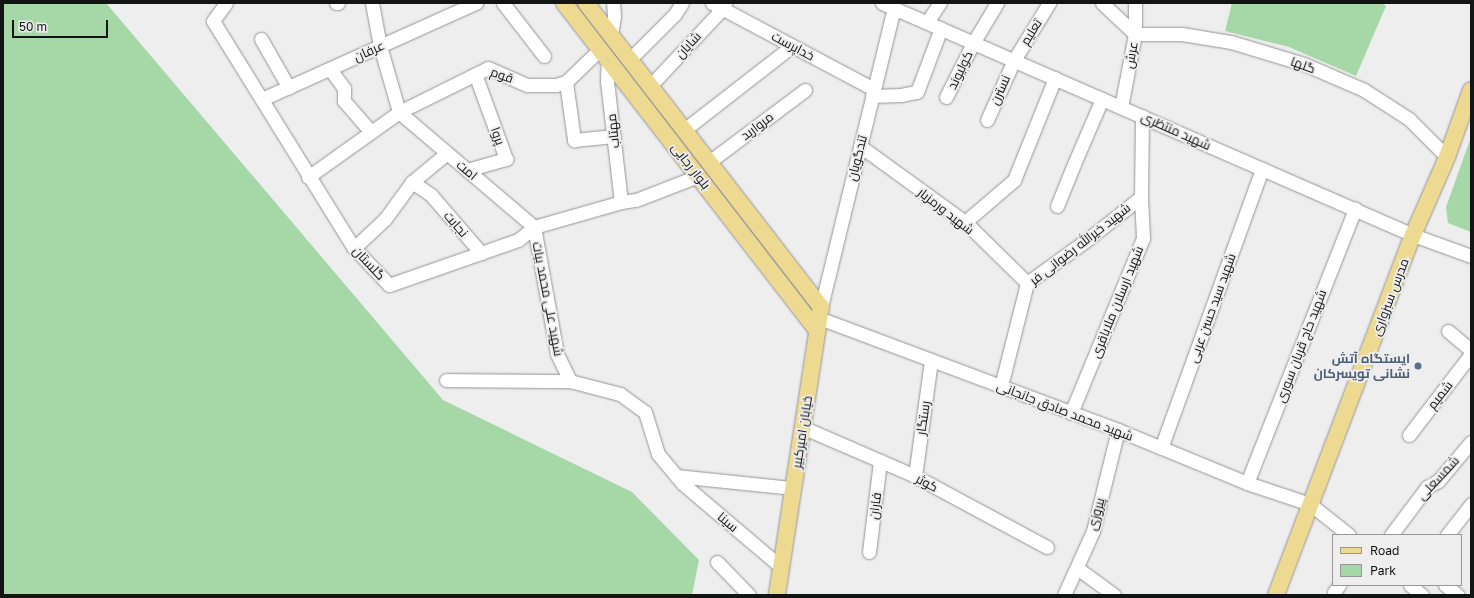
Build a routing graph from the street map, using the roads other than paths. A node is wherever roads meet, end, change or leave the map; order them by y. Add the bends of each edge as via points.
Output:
1 (226, 3) edge
2 (372, 3) edge
3 (476, 3) edge
4 (502, 3) edge
5 (564, 3) edge
6 (586, 3) edge
7 (613, 3) edge
8 (682, 3) edge
9 (940, 3) edge
10 (997, 3) edge
11 (1049, 3) edge
12 (1102, 3) edge
13 (1135, 3) edge
14 (720, 5) edge
15 (888, 6) edge
16 (927, 22) junction
17 (941, 28) junction
18 (1135, 34) junction
19 (611, 35) junction
20 (261, 39) dead end
21 (973, 43) junction
22 (380, 46) junction
23 (792, 46) junction
24 (604, 54) junction
25 (544, 56) dead end
26 (630, 59) junction
27 (1014, 60) junction
28 (330, 69) junction
29 (475, 74) junction
30 (1055, 78) junction
31 (566, 82) junction
32 (650, 86) junction
33 (289, 88) junction
34 (804, 90) dead end
35 (1471, 90) edge
36 (873, 93) junction
37 (946, 97) dead end
38 (262, 99) junction
39 (1102, 99) junction
40 (1121, 107) junction
41 (399, 112) junction
42 (1142, 116) junction
43 (987, 120) dead end
44 (684, 130) junction
45 (371, 132) junction
46 (614, 136) junction
47 (860, 146) junction
48 (447, 153) junction
49 (1446, 157) junction
50 (709, 162) junction
51 (1262, 169) junction
52 (467, 170) junction
53 (698, 176) junction
54 (308, 177) junction
55 (412, 182) junction
56 (1141, 197) junction
57 (621, 202) junction
58 (1057, 206) dead end
59 (1355, 209) junction
60 (964, 222) junction
61 (534, 227) junction
62 (1413, 235) junction
63 (354, 248) junction
64 (481, 253) junction
65 (1471, 256) edge
66 (1027, 283) junction
67 (819, 318) junction
68 (1448, 331) dead end
69 (1471, 350) edge
70 (1471, 354) edge
71 (931, 360) junction
72 (446, 380) dead end
73 (570, 381) junction
74 (1001, 386) junction
75 (1071, 413) junction
76 (802, 427) junction
77 (1118, 430) junction
78 (1409, 435) dead end
79 (1471, 442) edge
80 (1162, 448) junction
81 (880, 461) junction
82 (676, 476) junction
83 (915, 476) junction
84 (1247, 483) junction
85 (793, 488) junction
86 (1310, 504) junction
87 (1469, 511) edge
88 (1348, 534) edge
89 (1392, 534) edge
90 (1448, 534) edge
91 (1047, 547) dead end
92 (869, 552) dead end
93 (717, 562) dead end
94 (782, 562) junction
95 (1076, 568) junction
96 (1411, 586) edge
97 (1445, 586) edge
98 (749, 595) edge
99 (777, 595) edge
100 (789, 595) edge
101 (1064, 595) edge
102 (1114, 595) edge
103 (1276, 595) edge
104 (1422, 595) edge
105 (1458, 595) edge

1 - 38 street, گلستان via 212,21
2 - 22 street
3 - 22 street, عرفان
4 - 25 street
5 - 24 main road, بلوار رجایی
6 - 19 main road, بلوار رجایی
7 - 19 street
8 - 26 street via 675,14
9 - 16 street
10 - 21 street, کولیوند
11 - 27 street, تعلیم
12 - 18 street
13 - 18 street, عرش
14 - 23 street, خداپرست
14 - 32 street, شایان
15 - 16 street, شهید منتظری
15 - 36 street, تندگویان
16 - 17 street, شهید منتظری
17 - 21 street, شهید منتظری
17 - 36 street via 917,92 901,95
18 - 40 street, عرش
18 - 49 street, گلها via 1182,34 1224,41 1304,64 1364,90 1409,119
19 - 26 main road, بلوار رجایی
20 - 33 street
21 - 27 street, شهید منتظری
21 - 37 street, کولیوند
22 - 28 street, عرفان
22 - 41 street
23 - 36 street, خداپرست
23 - 44 street
24 - 31 street
24 - 46 street, مهتاب
24 - 53 main road, بلوار رجایی
26 - 32 main road, بلوار رجایی
27 - 30 street, شهید منتظری
27 - 43 street, نسترن
28 - 33 street, عرفان
28 - 45 street via 344,88 344,101
29 - 31 street, قوم via 488,68 527,85 556,85
29 - 41 street, قوم
29 - 52 street, پروا via 506,159
30 - 39 street, شهید منتظری
30 - 60 street via 1014,180
31 - 46 street via 574,140
32 - 44 main road, بلوار رجایی
33 - 38 street, عرفان
34 - 50 street, مروارید
35 - 49 main road, مدرس سبزواری
36 - 47 street, تندگویان
38 - 54 street, گلستان
39 - 40 street, شهید منتظری
39 - 58 street
40 - 42 street, شهید منتظری
41 - 45 street
41 - 48 street, امت
42 - 51 street, شهید منتظری
42 - 56 street, شهید ارسلان ملاباقری
44 - 50 main road, بلوار رجایی
45 - 54 street
46 - 57 street, مهتاب
47 - 60 street, شهید ورمزیار
47 - 67 street, تندگویان
48 - 52 street, امت
48 - 55 street
49 - 62 main road, مدرس سبزواری
50 - 67 main road, بلوار رجایی
51 - 59 street, شهید منتظری
51 - 80 street, شهید سید حسن عربی
52 - 61 street, امت
53 - 57 street, گلستان via 636,200
53 - 67 main road, بلوار رجایی
54 - 63 street, گلستان
55 - 63 street via 385,219
55 - 64 street, نجابت via 431,196
56 - 66 street, شهید خیرالله رضوانی فر
56 - 75 street, شهید ارسلان ملاباقری via 1143,238
57 - 61 street, گلستان
59 - 62 street, شهید منتظری
59 - 84 street, شهید حاج قربان سوری
60 - 66 street, شهید ورمزیار
61 - 64 street, گلستان via 518,240
61 - 73 street, شهید علی محمد بیات via 557,354
62 - 65 street, شهید منتظری
62 - 86 main road, مدرس سبزواری
63 - 64 street, گلستان via 390,285
66 - 74 street, شهید خیرالله رضوانی فر
67 - 71 street, شهید محمد صادق جانجانی
67 - 76 main road, خیابان امیرکبیر
68 - 69 street
70 - 78 street, شمیم
71 - 74 street, شهید محمد صادق جانجانی
71 - 83 street, رستگار
72 - 73 street
73 - 82 street via 620,394 645,412 658,454
74 - 75 street, شهید محمد صادق جانجانی
75 - 77 street, شهید محمد صادق جانجانی
76 - 81 street, کوثر
76 - 85 main road, خیابان امیرکبیر
77 - 80 street, شهید محمد صادق جانجانی
77 - 95 street, پیروزی via 1092,531
79 - 89 street, شمسعلی via 1438,481 1427,487
80 - 84 street, شهید محمد صادق جانجانی
81 - 83 street, کوثر
81 - 92 street, فاران
82 - 85 street
82 - 94 street, سینا
83 - 91 street, کوثر
84 - 86 street, شهید محمد صادق جانجانی
85 - 94 main road, خیابان امیرکبیر
86 - 88 street
86 - 103 main road, مدرس سبزواری
87 - 90 street
93 - 98 street
94 - 99 main road, خیابان امیرکبیر
94 - 100 main road
95 - 101 street, پیروزی
95 - 102 street
96 - 104 street
97 - 105 street

